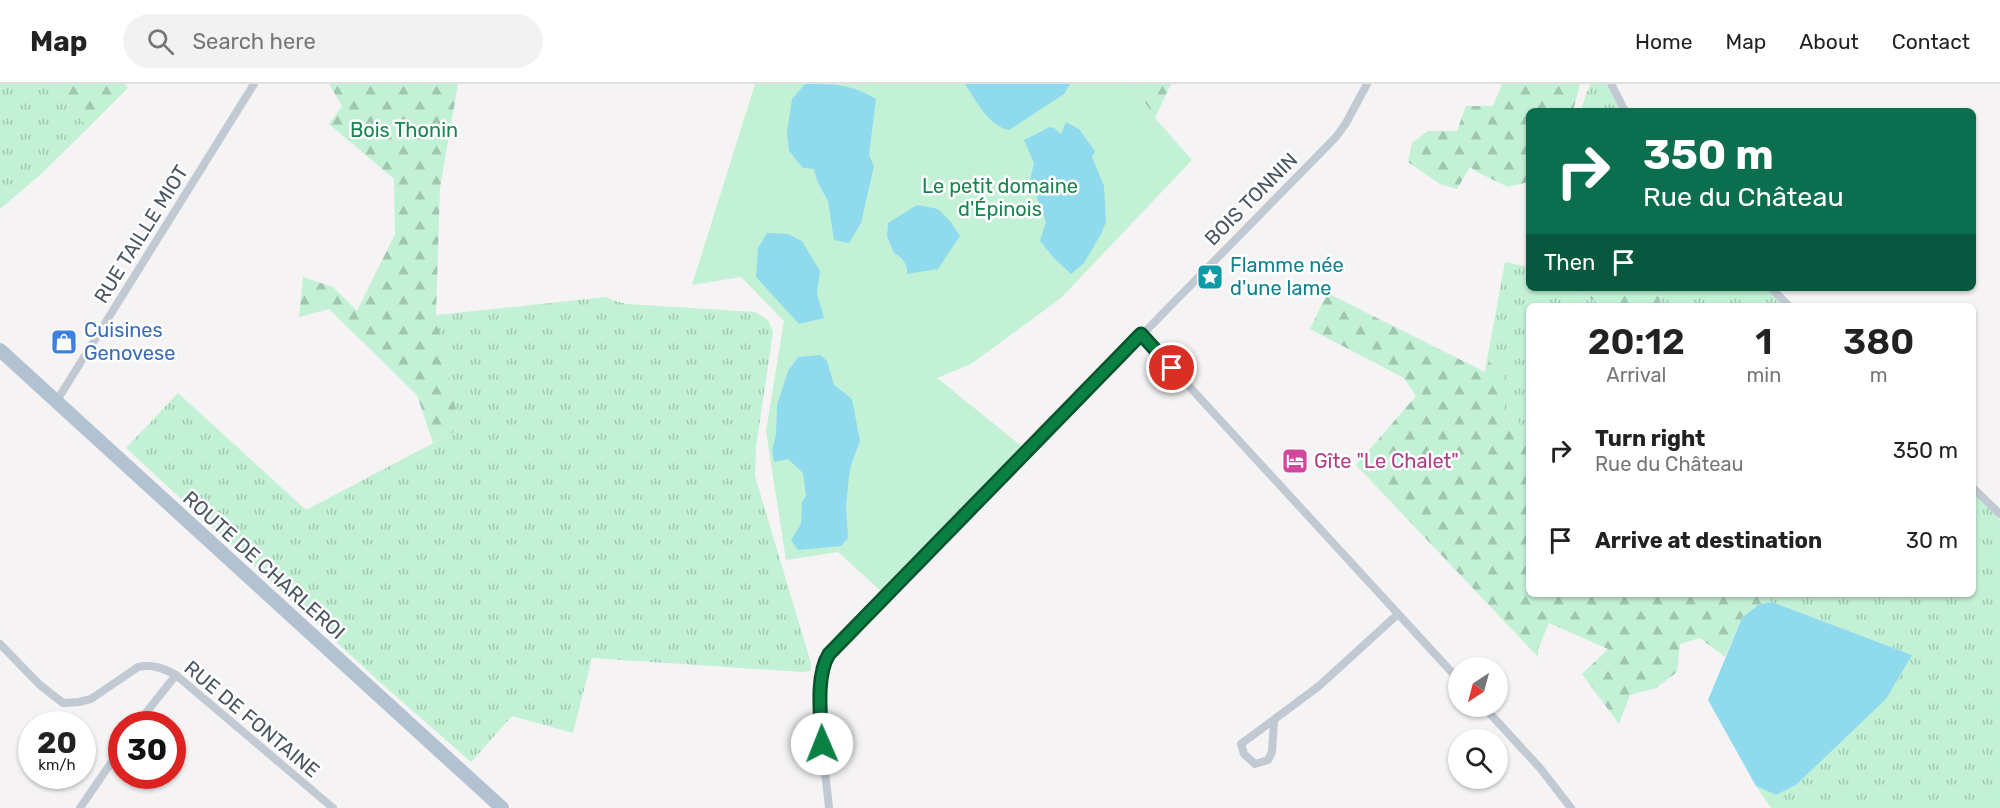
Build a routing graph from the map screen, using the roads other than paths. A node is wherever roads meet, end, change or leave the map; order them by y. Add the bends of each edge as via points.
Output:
1 (254, 84) edge
2 (1367, 84) edge
3 (1611, 84) edge
4 (1623, 108) edge
5 (1774, 291) edge
6 (1786, 303) edge
7 (1141, 334) junction
8 (0, 350) edge
9 (56, 402) junction
10 (1976, 491) edge
11 (2000, 514) edge
12 (1398, 614) junction
13 (0, 644) edge
14 (1448, 669) edge
15 (176, 675) junction
16 (147, 711) edge
17 (1493, 717) edge
18 (1274, 720) junction
19 (108, 767) edge
20 (80, 808) edge
21 (333, 808) edge
22 (502, 808) edge
23 (829, 808) edge
24 (1571, 808) edge

1 - 9 street, RUE TAILLE MIOT
2 - 7 street, BOIS TONNIN via 1336,137
3 - 4 street
5 - 6 street
7 - 12 street
7 - 23 street, BOIS TONNIN via 825,660 821,675 822,744
8 - 9 main road, ROUTE DE CHARLEROI
9 - 22 main road, ROUTE DE CHARLEROI
10 - 11 street
12 - 14 street
12 - 18 street via 1319,686
13 - 15 street, RUE DE FONTAINE via 63,703 91,699 145,665 158,666
15 - 16 street
15 - 21 street, RUE DE FONTAINE
17 - 24 street
18 - 18 street via 1272,752 1268,760 1255,764 1244,754 1241,744
19 - 20 street

